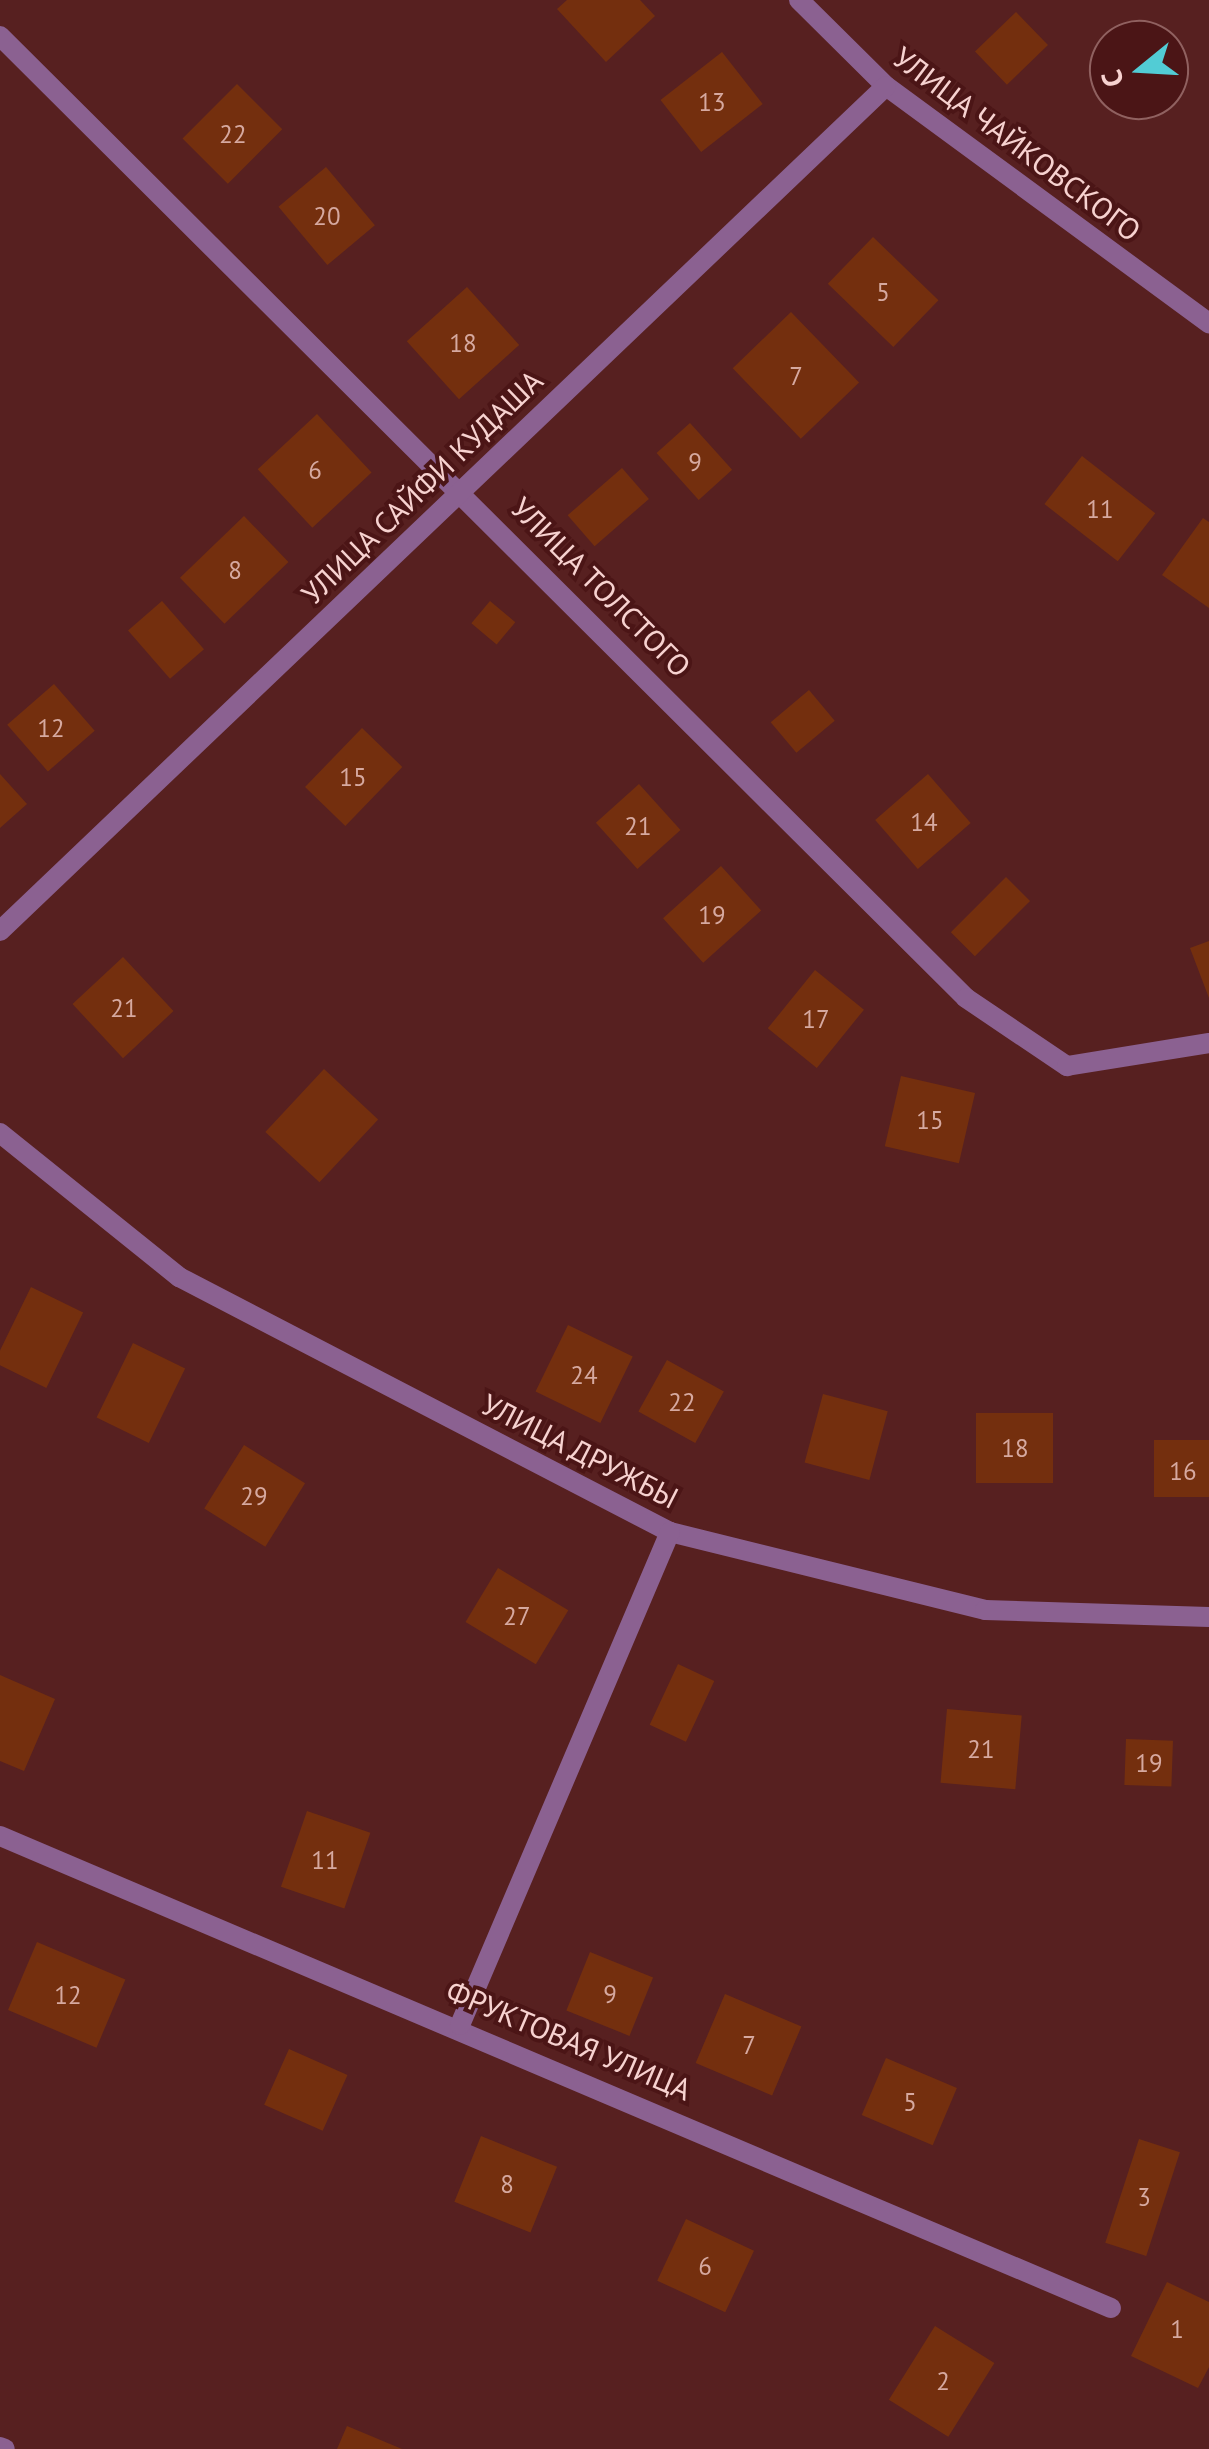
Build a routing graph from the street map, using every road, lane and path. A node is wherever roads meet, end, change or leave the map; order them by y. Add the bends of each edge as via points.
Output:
1 (798, 0) edge
2 (0, 36) edge
3 (886, 86) junction
4 (1209, 323) edge
5 (463, 490) junction
6 (0, 930) edge
7 (1209, 1043) edge
8 (0, 1133) edge
9 (670, 1532) junction
10 (1209, 1617) edge
11 (0, 1836) edge
12 (460, 2024) junction
13 (1111, 2308) dead end

1 - 3 street, УЛИЦА ЧАЙКОВСКОГО
2 - 5 street, УЛИЦА ТОЛСТОГО
3 - 4 street, УЛИЦА ЧАЙКОВСКОГО
3 - 5 street, УЛИЦА САЙФИ КУДАША
5 - 6 street, УЛИЦА САЙФИ КУДАША
5 - 7 street, УЛИЦА ТОЛСТОГО via 966,998 1067,1066
8 - 9 street, УЛИЦА ДРУЖБЫ via 179,1276
9 - 10 street, УЛИЦА ДРУЖБЫ via 985,1610
9 - 12 street
11 - 12 street, ФРУКТОВАЯ УЛИЦА
12 - 13 street, ФРУКТОВАЯ УЛИЦА

